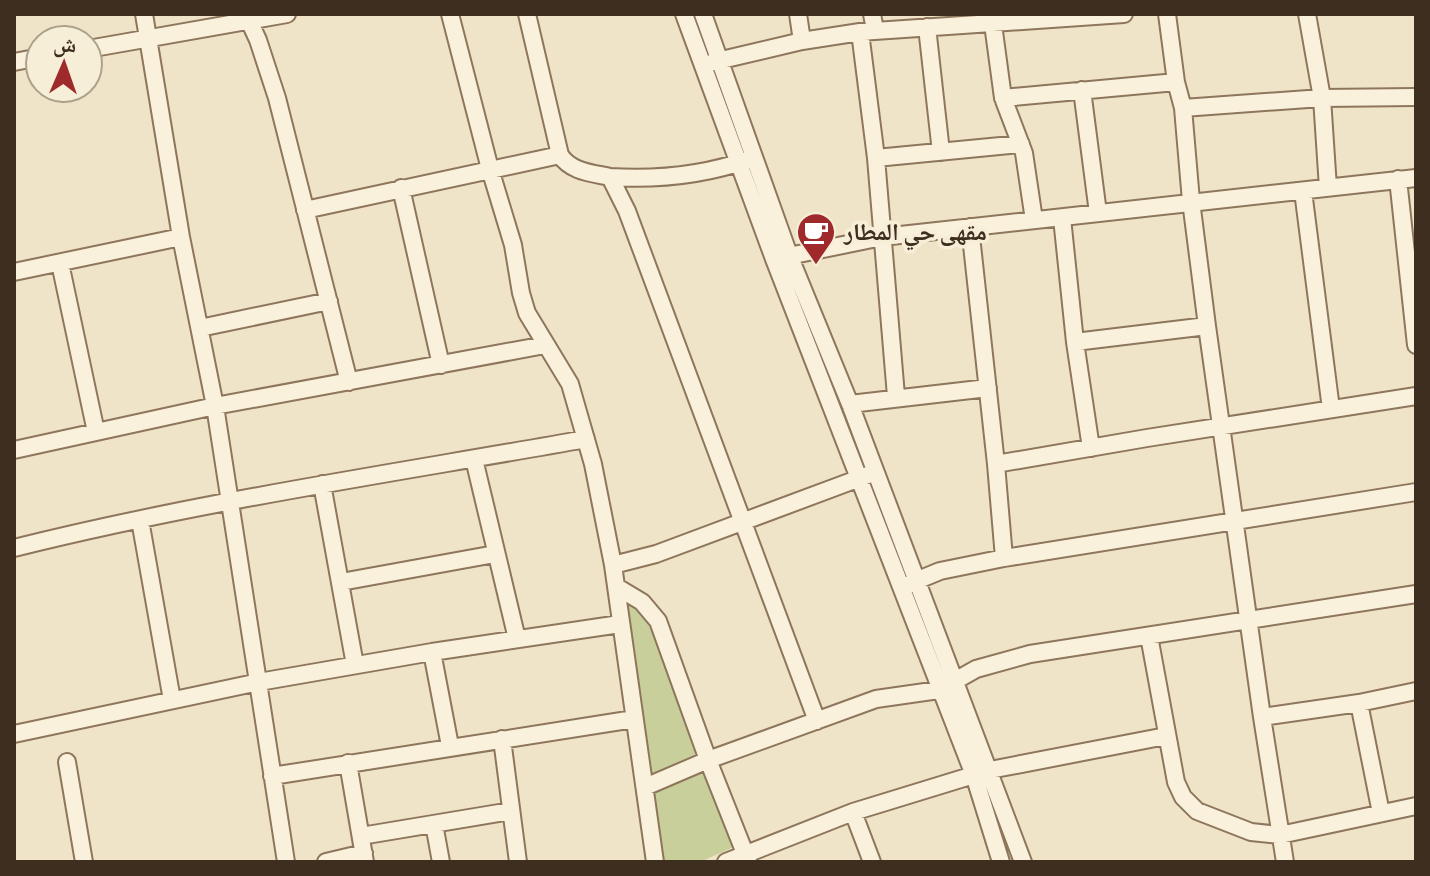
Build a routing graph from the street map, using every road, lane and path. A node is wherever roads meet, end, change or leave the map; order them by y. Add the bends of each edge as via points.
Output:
1 (144, 14) edge
2 (287, 14) edge
3 (450, 14) edge
4 (527, 14) edge
5 (684, 14) edge
6 (703, 14) edge
7 (798, 14) edge
8 (1124, 14) edge
9 (1167, 14) edge
10 (1307, 14) edge
11 (1072, 16) edge
12 (247, 18) edge
13 (974, 20) edge
14 (993, 24) junction
15 (869, 25) edge
16 (927, 27) junction
17 (148, 38) junction
18 (802, 41) junction
19 (104, 46) edge
20 (712, 63) junction
21 (1176, 82) junction
22 (1082, 90) junction
23 (1416, 97) edge
24 (1003, 98) junction
25 (1322, 98) junction
26 (1183, 108) junction
27 (1021, 144) junction
28 (941, 152) junction
29 (560, 155) junction
30 (876, 158) junction
31 (747, 160) junction
32 (490, 169) junction
33 (610, 177) junction
34 (1416, 178) edge
35 (1398, 179) junction
36 (401, 188) junction
37 (1328, 188) junction
38 (1303, 191) junction
39 (1191, 201) junction
40 (305, 210) junction
41 (1098, 213) junction
42 (1062, 218) junction
43 (1034, 220) junction
44 (970, 227) junction
45 (181, 237) junction
46 (882, 237) junction
47 (782, 257) junction
48 (60, 263) junction
49 (14, 272) edge
50 (329, 301) junction
51 (1207, 326) junction
52 (200, 328) junction
53 (1075, 342) junction
54 (545, 345) junction
55 (1416, 345) edge
56 (441, 365) junction
57 (349, 382) junction
58 (988, 388) junction
59 (896, 396) junction
60 (1416, 396) edge
61 (850, 404) junction
62 (215, 406) junction
63 (1331, 409) junction
64 (1221, 426) junction
65 (96, 432) junction
66 (586, 439) junction
67 (1091, 448) junction
68 (14, 450) edge
69 (474, 459) junction
70 (996, 464) junction
71 (868, 475) junction
72 (322, 484) junction
73 (1416, 492) edge
74 (230, 502) junction
75 (140, 520) junction
76 (744, 521) junction
77 (1236, 521) junction
78 (14, 548) edge
79 (495, 554) junction
80 (1004, 558) junction
81 (613, 565) junction
82 (341, 582) junction
83 (908, 585) junction
84 (617, 587) junction
85 (1416, 594) edge
86 (1249, 621) junction
87 (620, 624) junction
88 (1149, 636) junction
89 (517, 639) junction
90 (432, 652) junction
91 (355, 665) junction
92 (259, 682) junction
93 (955, 683) junction
94 (939, 690) junction
95 (1416, 691) edge
96 (172, 700) junction
97 (1359, 703) junction
98 (1262, 717) junction
99 (634, 719) junction
100 (817, 721) junction
101 (14, 734) edge
102 (1166, 736) junction
103 (502, 739) junction
104 (450, 746) junction
105 (708, 760) junction
106 (67, 762) dead end
107 (348, 763) junction
108 (982, 772) junction
109 (272, 776) junction
110 (645, 787) junction
111 (1416, 806) edge
112 (511, 811) junction
113 (853, 812) junction
114 (1381, 813) junction
115 (434, 824) junction
116 (1280, 835) junction
117 (361, 836) junction
118 (365, 858) edge
119 (747, 858) edge
120 (84, 862) edge
121 (286, 862) edge
122 (326, 862) edge
123 (441, 862) edge
124 (518, 862) edge
125 (655, 862) edge
126 (726, 862) edge
127 (872, 862) edge
128 (1001, 862) edge
129 (1023, 862) edge
130 (1285, 862) edge

1 - 17 street
2 - 12 street
3 - 32 street
4 - 29 street
5 - 20 street
6 - 20 street
7 - 18 street
8 - 11 street
9 - 21 street
10 - 25 street
11 - 14 street
12 - 17 street
12 - 40 street via 277,98
13 - 14 street
13 - 16 street
14 - 24 street
15 - 16 street
15 - 18 street
15 - 30 street
16 - 28 street
17 - 19 street
17 - 45 street
18 - 20 street
20 - 31 street
21 - 22 street
21 - 26 street
22 - 24 street
22 - 41 street
23 - 25 street
24 - 27 street
25 - 26 street
25 - 37 street
26 - 39 street
27 - 28 street
27 - 43 street
28 - 30 street
29 - 32 street
29 - 33 street via 578,170
30 - 46 street
31 - 33 street via 652,179
31 - 47 street
32 - 36 street
32 - 54 street via 527,313
33 - 76 street
34 - 35 street
35 - 37 street
35 - 55 street
36 - 40 street
36 - 56 street
37 - 38 street
38 - 39 street
38 - 63 street
39 - 41 street
39 - 51 street
40 - 50 street
41 - 42 street
42 - 43 street
42 - 53 street
43 - 44 street
44 - 46 street
44 - 58 street
45 - 48 street
45 - 52 street
46 - 47 street
46 - 59 street
47 - 61 street
47 - 71 street
48 - 49 street
48 - 65 street
50 - 52 street
50 - 57 street
51 - 53 street
51 - 64 street
52 - 62 street
53 - 67 street
54 - 56 street
54 - 66 street via 570,384
56 - 57 street
57 - 62 street
58 - 59 street
58 - 70 street
59 - 61 street
60 - 63 street
61 - 71 street
62 - 65 street
62 - 74 street
63 - 64 street
64 - 67 street
64 - 77 street
65 - 68 street
66 - 69 street
66 - 81 street
67 - 70 street
69 - 72 street
69 - 79 street
70 - 80 street
71 - 76 street
71 - 83 street
72 - 74 street
72 - 82 street
73 - 77 street
74 - 75 street
74 - 92 street
75 - 78 street
75 - 96 street
76 - 81 street
76 - 100 street
77 - 80 street
77 - 86 street
79 - 82 street
79 - 89 street
80 - 83 street via 940,571
81 - 84 street
82 - 91 street
83 - 93 street
83 - 94 street
84 - 87 street
84 - 105 street via 642,602 658,621
85 - 86 street
86 - 88 street
86 - 98 street
87 - 89 street
87 - 99 street
88 - 93 street via 1030,654 976,669
88 - 102 street
89 - 90 street
90 - 91 street
90 - 104 street
91 - 92 street
92 - 96 street
92 - 109 street
93 - 94 street
93 - 108 street
94 - 100 street via 876,699
94 - 108 street
95 - 97 street
96 - 101 street
97 - 98 street
97 - 114 street
98 - 116 street
99 - 103 street
99 - 110 street
100 - 105 street
102 - 108 street
102 - 116 street via 1176,782 1197,811 1251,832
103 - 104 street
103 - 112 street
104 - 107 street
105 - 110 street
105 - 119 street
106 - 120 street
107 - 109 street
107 - 117 street
108 - 113 street
108 - 128 street
108 - 129 street
109 - 121 street
110 - 125 street
111 - 114 street
112 - 115 street
112 - 124 street
113 - 119 street
113 - 127 street
114 - 116 street
115 - 117 street
115 - 123 street
116 - 130 street
117 - 118 street
118 - 122 street
119 - 126 street

